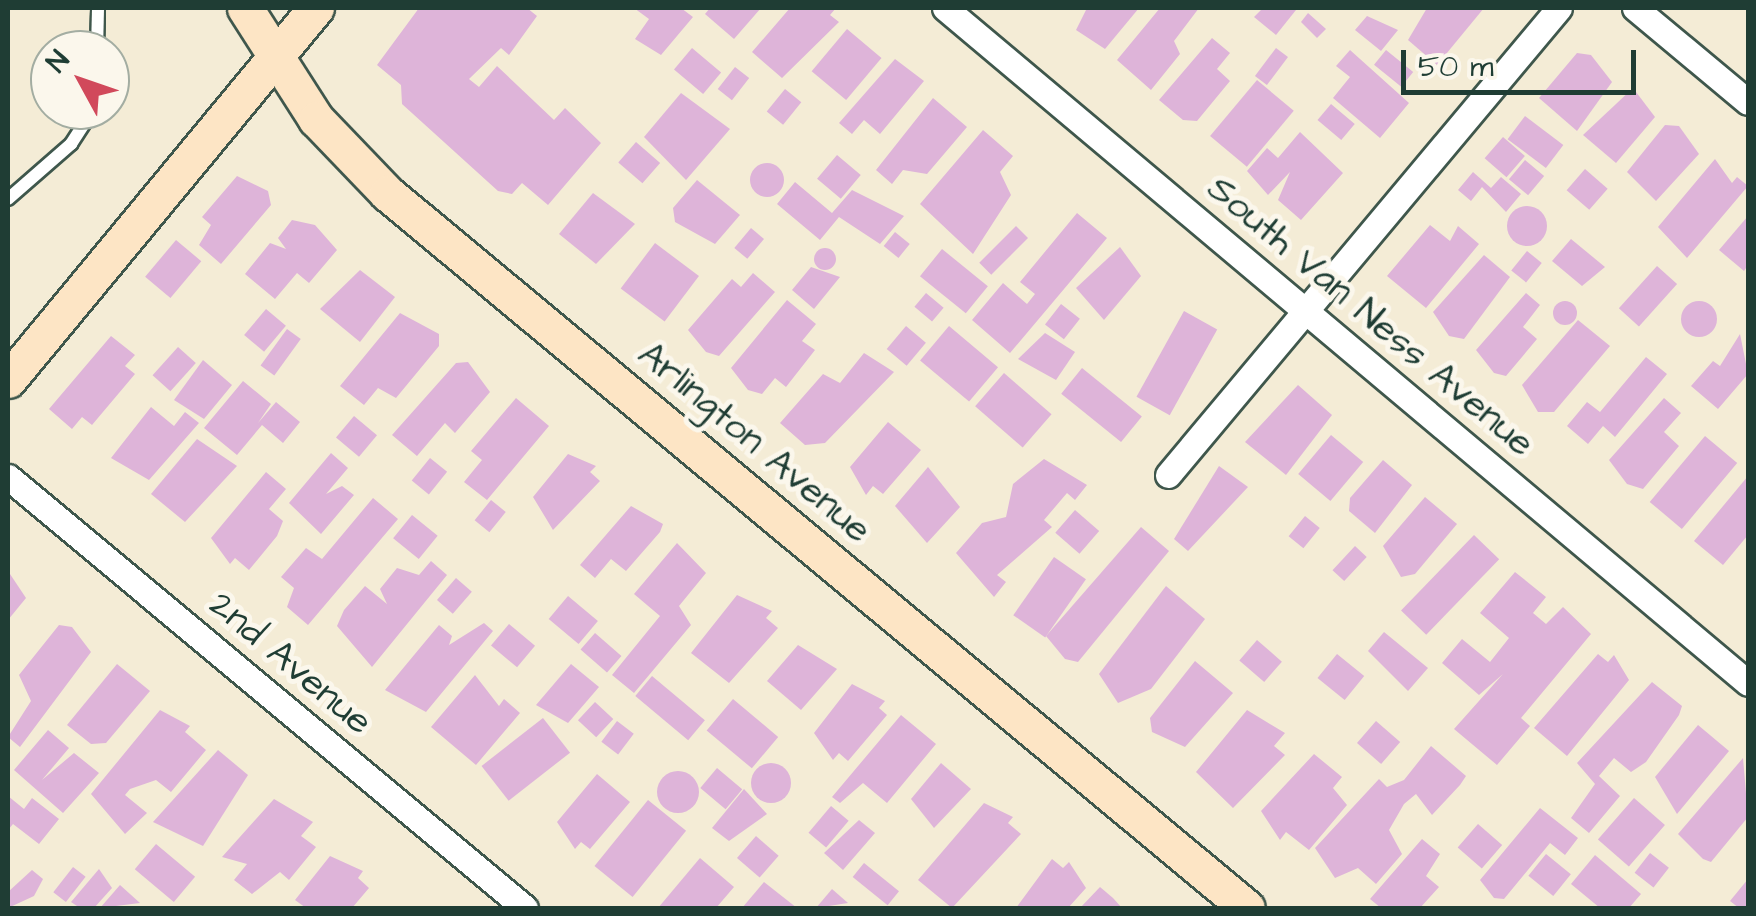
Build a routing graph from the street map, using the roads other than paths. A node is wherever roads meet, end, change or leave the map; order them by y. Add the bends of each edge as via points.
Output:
1 (245, 8) edge
2 (316, 8) edge
3 (944, 8) edge
4 (1559, 8) edge
5 (1635, 8) edge
6 (272, 60) junction
7 (1748, 102) edge
8 (80, 130) edge
9 (8, 199) edge
10 (1304, 310) junction
11 (8, 380) edge
12 (8, 476) edge
13 (1168, 476) dead end
14 (1748, 683) edge
15 (525, 908) edge
16 (1247, 908) edge

1 - 6 main road, Arlington Avenue
2 - 6 main road
3 - 10 street, South Van Ness Avenue
4 - 10 street
5 - 7 street
6 - 11 main road
6 - 16 main road, Arlington Avenue via 387,194
8 - 9 lane
10 - 13 street
10 - 14 street, South Van Ness Avenue
12 - 15 street, 2nd Avenue

